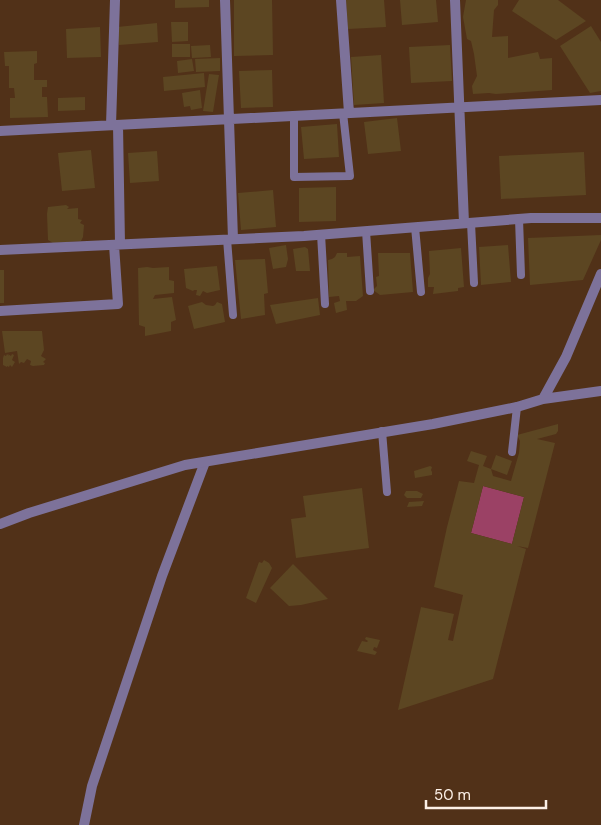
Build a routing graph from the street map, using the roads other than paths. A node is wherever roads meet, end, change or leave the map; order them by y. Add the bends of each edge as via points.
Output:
1 (115, 0) edge
2 (225, 0) edge
3 (341, 0) edge
4 (455, 0) edge
5 (601, 100) edge
6 (460, 107) junction
7 (346, 113) junction
8 (294, 115) junction
9 (229, 118) junction
10 (115, 125) junction
11 (0, 131) edge
12 (601, 218) edge
13 (519, 219) junction
14 (468, 223) junction
15 (415, 227) junction
16 (366, 231) junction
17 (321, 234) junction
18 (230, 239) junction
19 (117, 244) junction
20 (0, 250) edge
21 (601, 274) edge
22 (521, 275) dead end
23 (474, 283) dead end
24 (370, 291) dead end
25 (421, 292) dead end
26 (325, 304) dead end
27 (0, 311) edge
28 (233, 315) dead end
29 (601, 390) edge
30 (543, 399) junction
31 (517, 407) junction
32 (382, 431) junction
33 (512, 452) dead end
34 (205, 462) junction
35 (387, 492) dead end
36 (0, 524) edge
37 (84, 825) edge

1 - 10 street
2 - 9 street
3 - 7 street
4 - 6 street
5 - 6 street
6 - 7 street
6 - 14 street
7 - 8 street
7 - 8 lane via 350,176 294,177
8 - 9 street
9 - 10 street
9 - 18 street
10 - 11 street
10 - 19 street
12 - 13 street
13 - 14 street
13 - 22 lane
14 - 15 street
14 - 23 lane
15 - 16 street
15 - 25 lane
16 - 17 street
16 - 24 lane
17 - 18 street
17 - 26 lane
18 - 19 street
18 - 28 lane
19 - 20 street
19 - 27 street via 118,304
21 - 30 street via 566,357
29 - 30 street
30 - 31 street
31 - 32 street
31 - 33 lane
32 - 34 street
32 - 35 lane
34 - 36 street via 185,465
34 - 37 street via 162,576 92,786

